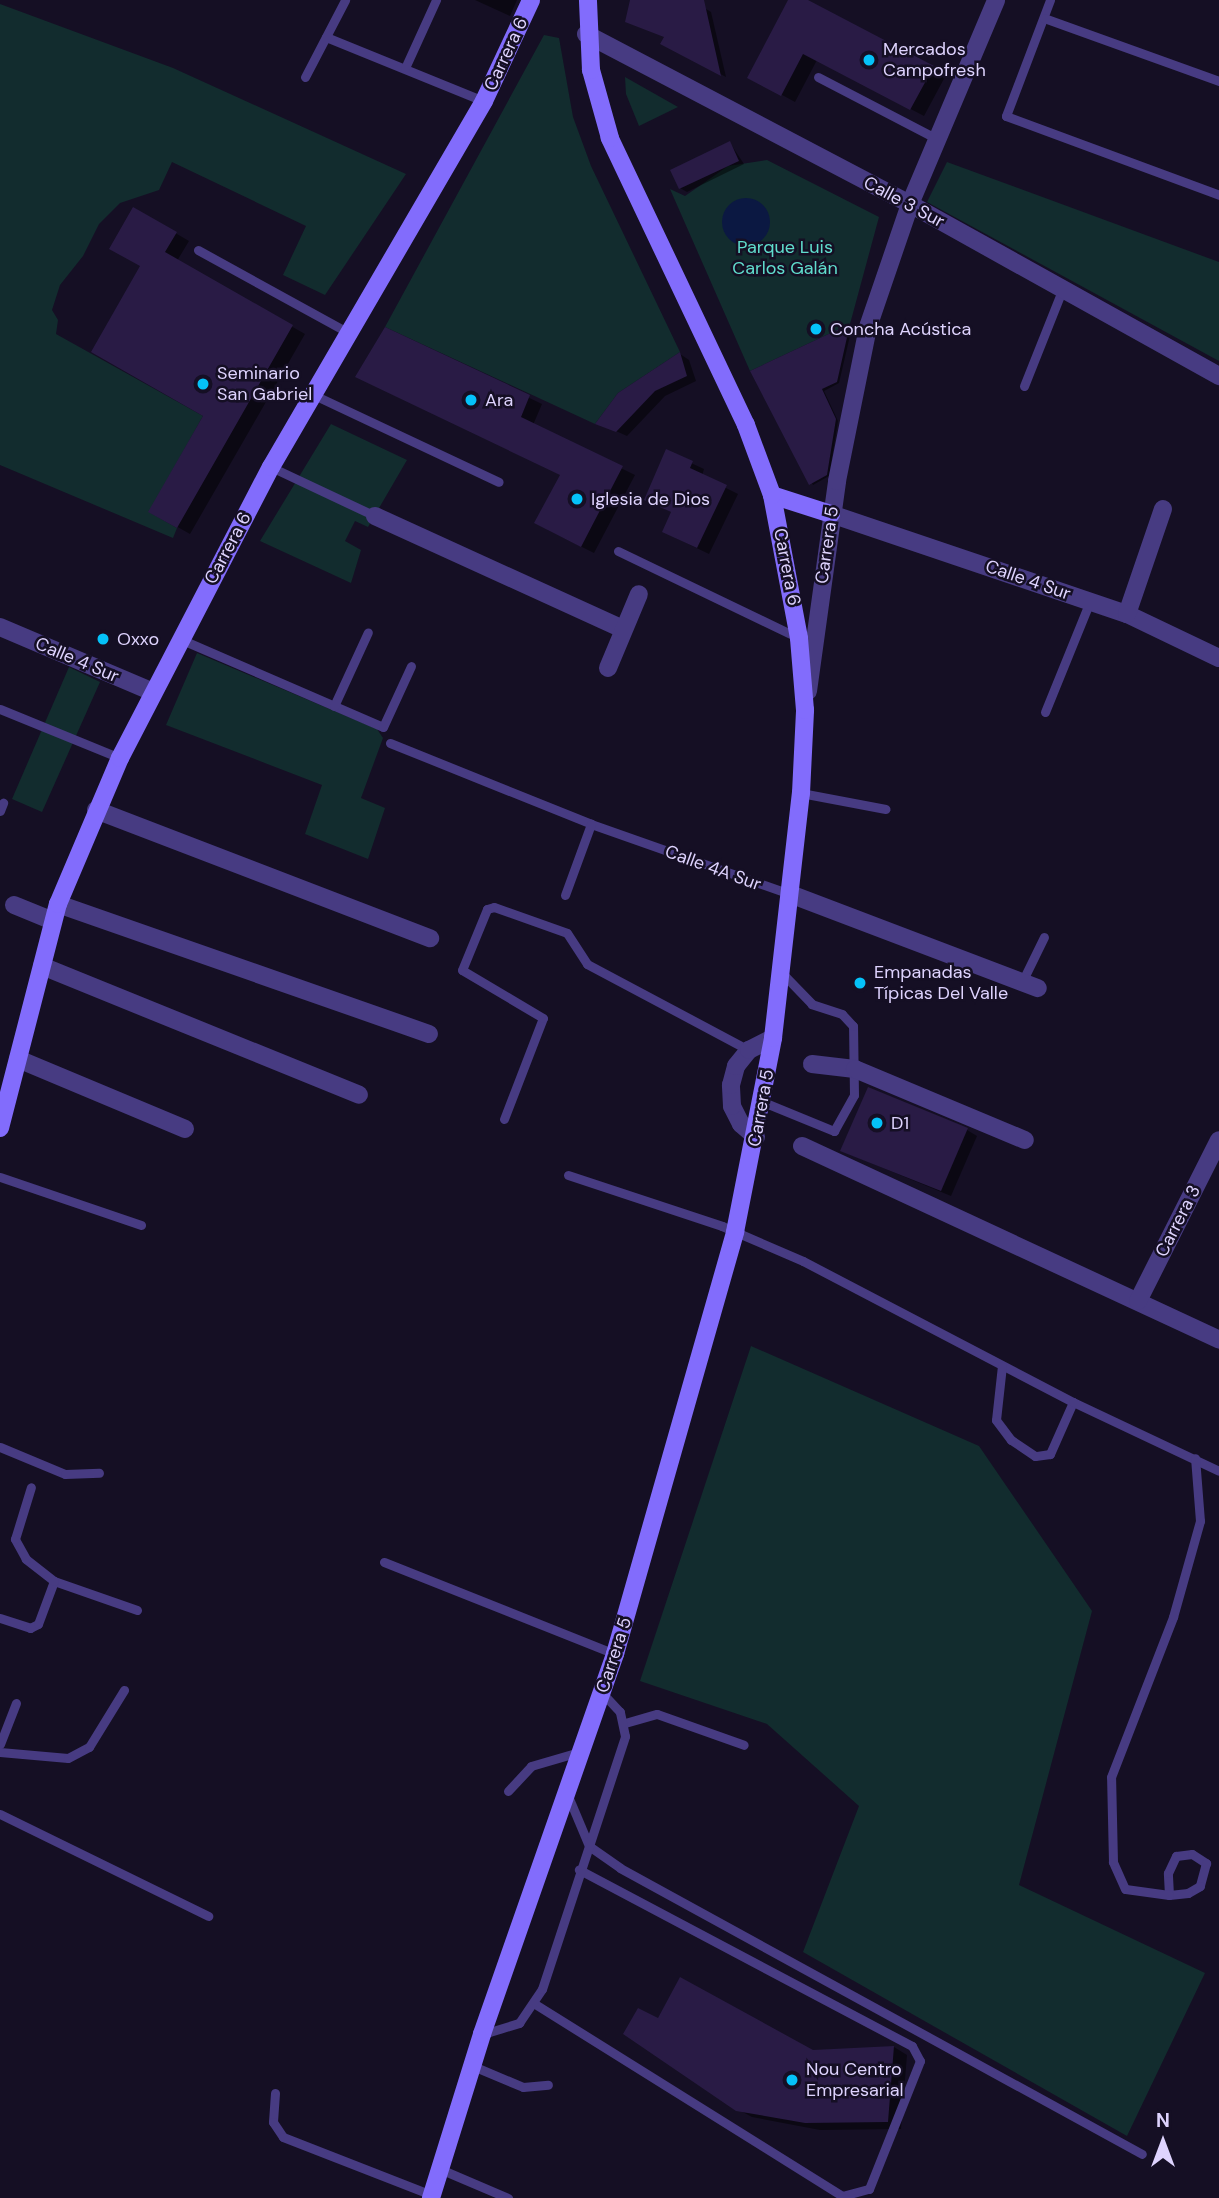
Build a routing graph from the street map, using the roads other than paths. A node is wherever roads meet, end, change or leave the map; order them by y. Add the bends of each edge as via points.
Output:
1 (345, 0) edge
2 (436, 0) edge
3 (996, 0) edge
4 (1050, 0) edge
5 (531, 1) edge
6 (585, 5) edge
7 (1044, 18) junction
8 (586, 34) junction
9 (326, 37) junction
10 (405, 68) junction
11 (305, 77) dead end
12 (818, 77) dead end
13 (1219, 81) edge
14 (484, 101) junction
15 (939, 140) junction
16 (1219, 195) edge
17 (909, 204) junction
18 (198, 250) dead end
19 (1063, 288) junction
20 (349, 333) junction
21 (1219, 376) edge
22 (1024, 387) dead end
23 (314, 395) junction
24 (271, 467) junction
25 (499, 482) dead end
26 (772, 495) junction
27 (1163, 509) dead end
28 (831, 514) junction
29 (375, 516) joint
30 (618, 551) dead end
31 (639, 594) dead end
32 (1090, 601) junction
33 (1127, 614) junction
34 (0, 627) edge
35 (623, 629) junction
36 (368, 632) dead end
37 (799, 638) junction
38 (178, 639) junction
39 (1219, 658) edge
40 (411, 666) dead end
41 (608, 668) dead end
42 (153, 692) junction
43 (334, 705) junction
44 (0, 709) edge
45 (805, 710) junction
46 (1045, 712) dead end
47 (390, 743) dead end
48 (120, 758) junction
49 (801, 793) junction
50 (886, 809) dead end
51 (96, 810) junction
52 (592, 824) junction
53 (790, 894) junction
54 (565, 895) dead end
55 (7, 902) edge
56 (56, 913) junction
57 (1044, 937) dead end
58 (430, 938) dead end
59 (42, 965) junction
60 (783, 974) junction
61 (1030, 985) joint
62 (429, 1034) dead end
63 (773, 1038) junction
64 (749, 1050) junction
65 (18, 1059) junction
66 (812, 1064) dead end
67 (855, 1069) junction
68 (359, 1095) dead end
69 (763, 1102) junction
70 (504, 1119) dead end
71 (0, 1128) edge
72 (185, 1129) dead end
73 (756, 1137) junction
74 (1025, 1140) dead end
75 (1219, 1140) edge
76 (802, 1146) dead end
77 (568, 1175) dead end
78 (0, 1177) edge
79 (141, 1225) dead end
80 (735, 1231) junction
81 (1138, 1301) junction
82 (1219, 1340) edge
83 (1002, 1366) junction
84 (1073, 1402) junction
85 (0, 1447) edge
86 (1195, 1458) junction
87 (1219, 1471) edge
88 (99, 1473) dead end
89 (31, 1487) dead end
90 (384, 1562) dead end
91 (54, 1581) junction
92 (137, 1610) dead end
93 (0, 1618) edge
94 (615, 1654) junction
95 (124, 1690) dead end
96 (602, 1692) junction
97 (16, 1703) dead end
98 (625, 1723) junction
99 (0, 1744) edge
100 (744, 1745) dead end
101 (0, 1752) edge
102 (579, 1752) junction
103 (508, 1791) dead end
104 (566, 1792) junction
105 (0, 1814) edge
106 (589, 1846) junction
107 (579, 1870) junction
108 (1169, 1895) junction
109 (208, 1916) dead end
110 (535, 2004) junction
111 (482, 2034) junction
112 (473, 2066) junction
113 (548, 2085) dead end
114 (275, 2093) dead end
115 (1142, 2154) dead end
116 (440, 2169) junction
117 (432, 2196) edge
118 (508, 2198) edge

1 - 9 lane
2 - 10 lane
3 - 15 street, Carrera 5
4 - 7 lane
5 - 14 main road, Carrera 6
6 - 8 main road, Carrera 6
7 - 13 lane
7 - 16 lane via 1006,108 1011,121
8 - 17 street, Calle 3 Sur
8 - 26 main road, Carrera 6 via 590,70 610,138 746,425
9 - 10 lane
9 - 11 lane
10 - 14 lane
12 - 15 lane
14 - 20 main road, Carrera 6
15 - 17 street, Carrera 5
17 - 19 street, Calle 3 Sur
17 - 28 street, Carrera 5 via 868,327
18 - 20 lane via 314,318
19 - 21 street, Calle 3 Sur
19 - 22 lane
20 - 23 main road, Carrera 6
23 - 24 main road, Carrera 6
23 - 25 lane
24 - 29 lane
24 - 38 main road, Carrera 6
26 - 28 main road
26 - 37 main road, Carrera 6
27 - 33 street
28 - 32 street, Calle 4 Sur
28 - 45 street, Carrera 5
29 - 35 street
30 - 37 lane
31 - 35 street
32 - 33 street, Calle 4 Sur
32 - 46 lane
33 - 39 street, Calle 4 Sur
34 - 42 street, Calle 4 Sur
35 - 41 street
36 - 43 lane
37 - 45 main road, Carrera 6
38 - 42 main road, Carrera 6
38 - 43 lane
40 - 43 lane via 383,727
42 - 48 main road, Carrera 6
44 - 48 lane
45 - 49 main road, Carrera 5
47 - 52 lane, Calle 4A Sur
48 - 51 main road, Carrera 6
49 - 50 lane
49 - 53 main road, Carrera 5
51 - 56 main road, Carrera 6
51 - 58 street
52 - 53 lane, Calle 4A Sur
52 - 54 lane
53 - 60 main road, Carrera 5
53 - 61 street, Calle 4A Sur
55 - 56 street
56 - 59 main road, Carrera 6
56 - 62 street
57 - 61 lane
59 - 65 main road, Carrera 6
59 - 68 street
60 - 63 main road, Carrera 5
60 - 67 lane via 812,1004 842,1014 853,1026
63 - 64 street
63 - 69 main road, Carrera 5
64 - 70 lane via 587,964 567,933 494,907 487,909 462,970 543,1018
64 - 73 street via 736,1066 732,1106 741,1124
65 - 71 main road, Carrera 6
65 - 72 street
66 - 67 street
67 - 69 lane via 855,1095 834,1131
67 - 74 street
69 - 73 main road, Carrera 5
73 - 80 main road, Carrera 5
75 - 81 street, Carrera 3
76 - 81 street
77 - 80 lane
78 - 79 lane
80 - 83 lane via 803,1261
80 - 94 main road, Carrera 5
81 - 82 street
83 - 84 lane
83 - 84 lane via 996,1420 1035,1457 1050,1454
84 - 86 lane
85 - 88 lane via 65,1474
86 - 87 lane
86 - 108 lane via 1200,1521 1173,1617 1111,1777 1113,1862 1125,1889
89 - 91 lane via 15,1539 26,1559
90 - 94 lane
91 - 92 lane
91 - 93 lane via 38,1624 30,1628
94 - 96 main road, Carrera 5
95 - 101 lane via 89,1747 68,1758
96 - 98 lane
96 - 102 main road, Carrera 5
97 - 99 lane
98 - 100 lane via 657,1714
98 - 106 lane via 625,1736
102 - 103 lane via 531,1766
102 - 104 main road, Carrera 5
104 - 106 lane
104 - 111 main road, Carrera 5
105 - 109 lane
106 - 107 lane
106 - 115 lane via 620,1868
107 - 110 lane
107 - 110 lane via 912,2046 920,2061 869,2189 842,2196
108 - 108 lane via 1168,1873 1176,1856 1192,1854 1206,1863 1200,1886
110 - 111 lane via 519,2022
111 - 112 main road, Carrera 5
112 - 113 lane via 523,2087
112 - 116 main road, Carrera 5
114 - 117 lane via 273,2122 283,2137
116 - 117 main road, Carrera 5
116 - 118 lane

